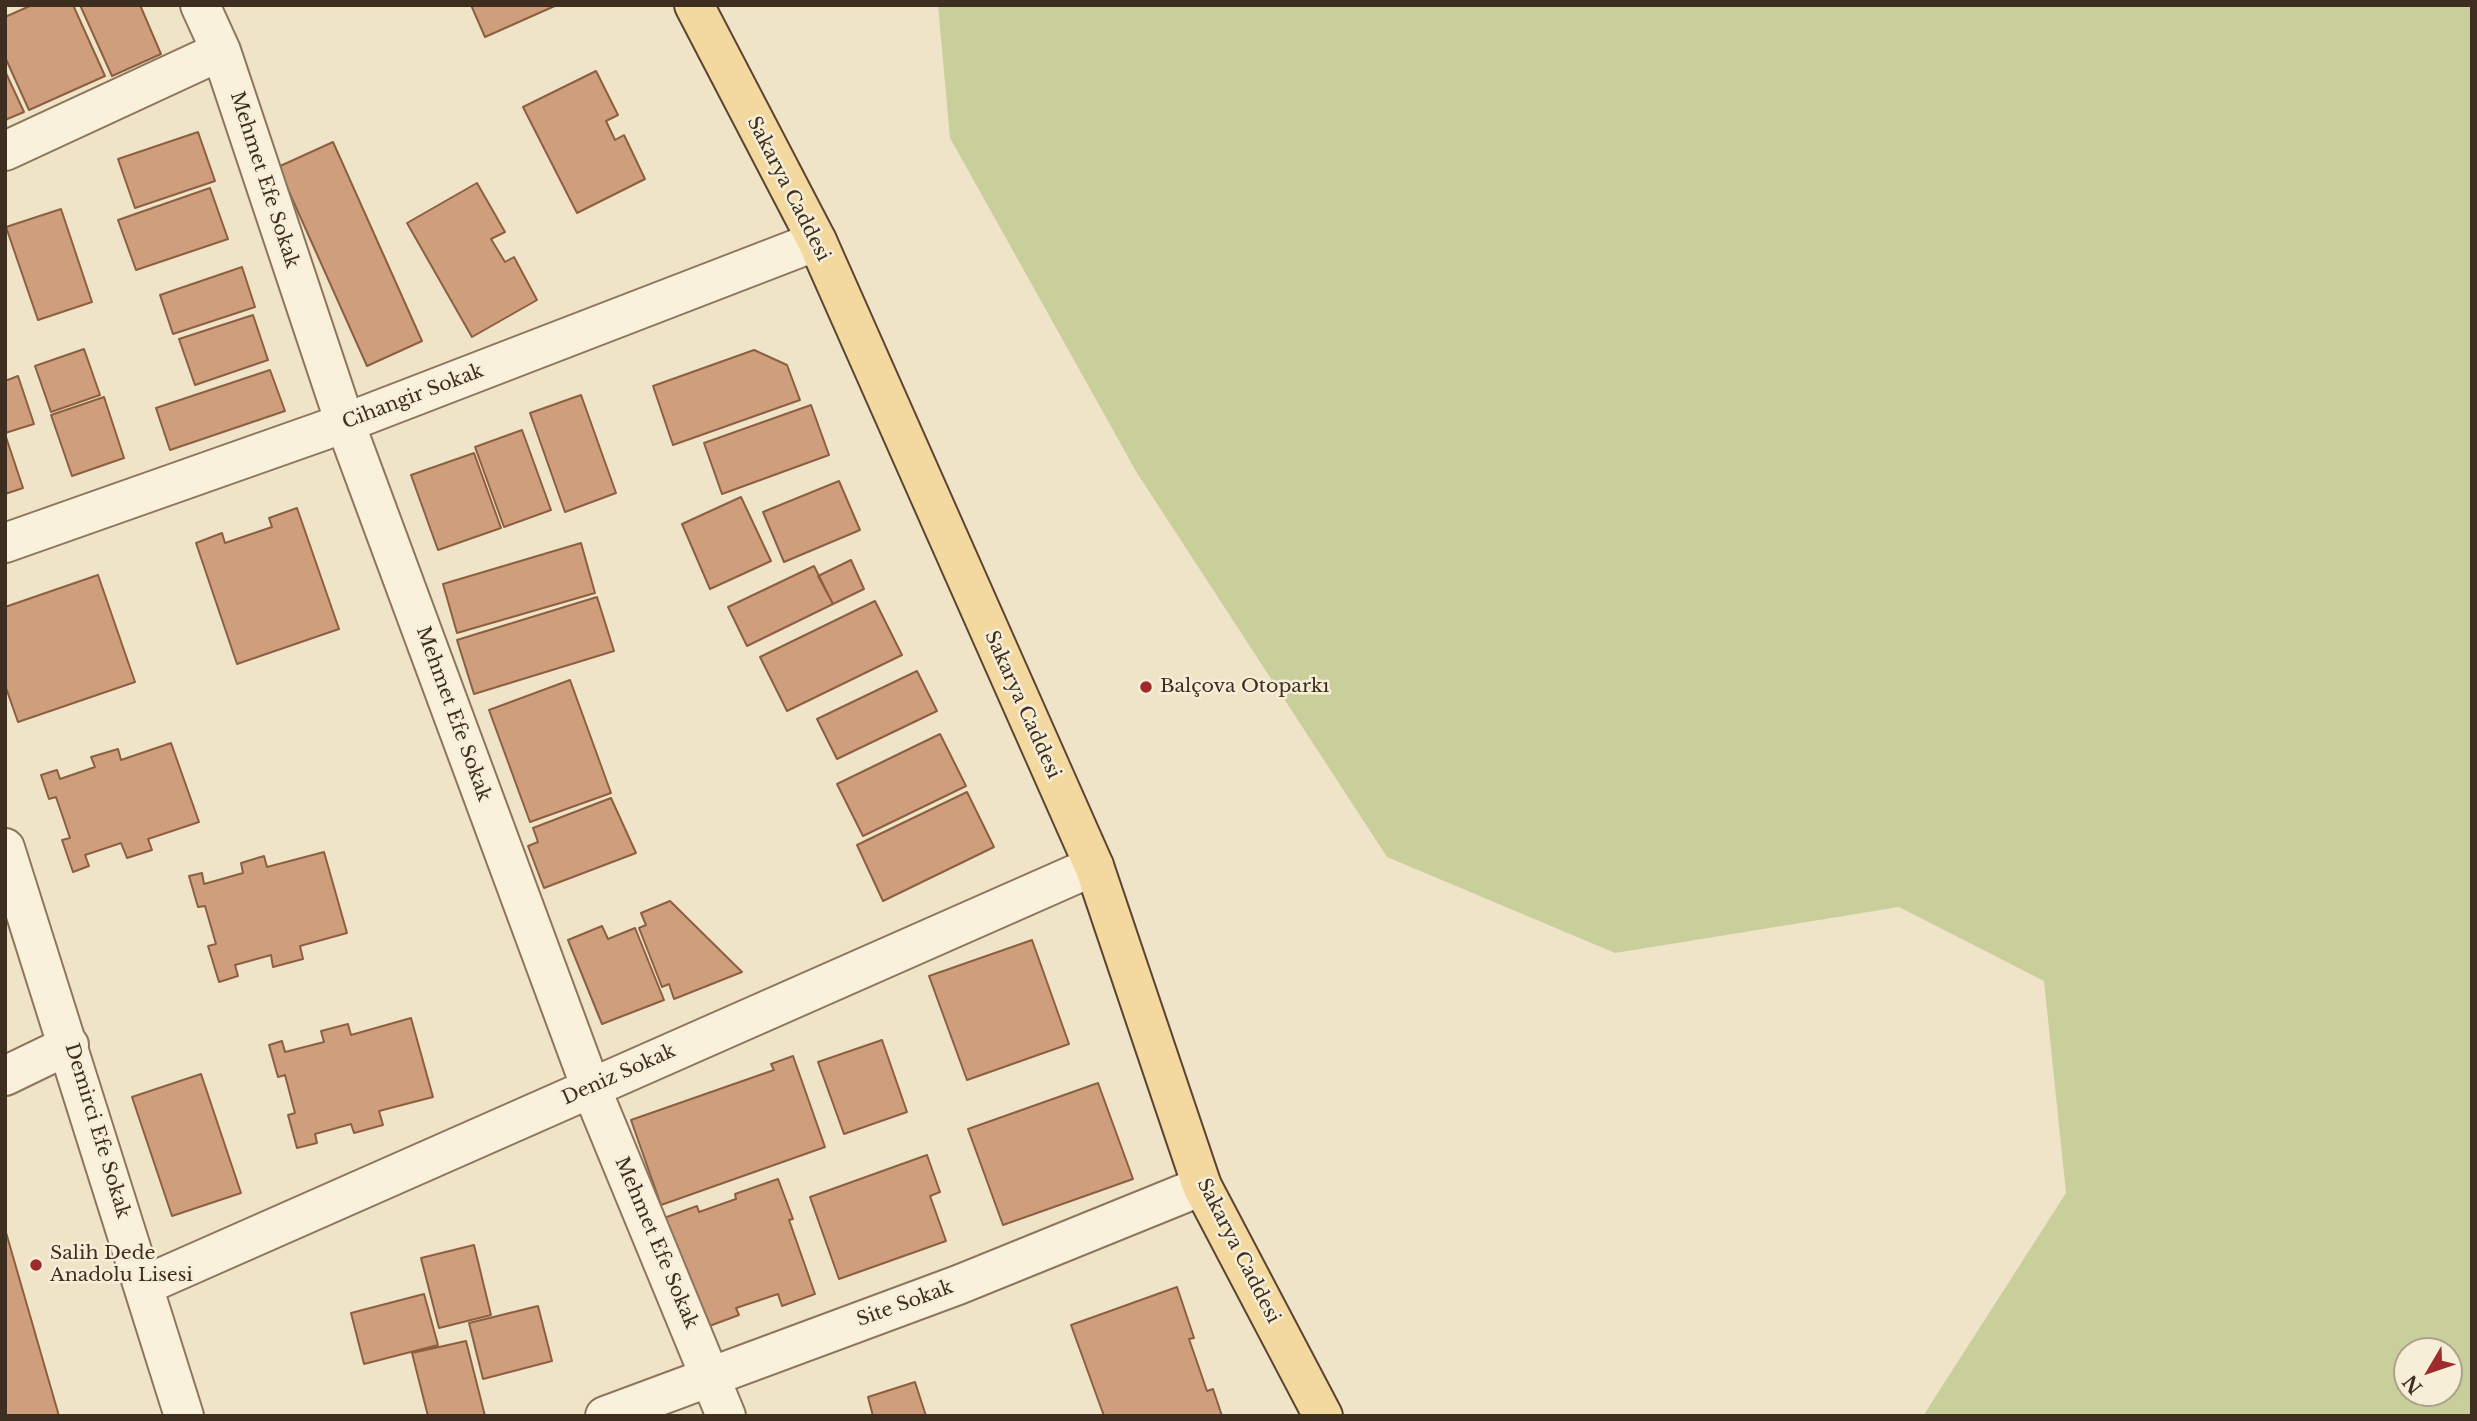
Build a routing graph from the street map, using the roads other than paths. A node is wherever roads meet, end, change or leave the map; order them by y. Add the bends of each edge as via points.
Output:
1 (200, 5) edge
2 (694, 5) edge
3 (221, 51) junction
4 (5, 151) edge
5 (817, 241) junction
6 (345, 423) junction
7 (5, 543) edge
8 (5, 848) edge
9 (1094, 866) junction
10 (69, 1045) junction
11 (5, 1076) edge
12 (591, 1088) junction
13 (1202, 1186) junction
14 (145, 1285) junction
15 (711, 1376) junction
16 (184, 1416) edge
17 (605, 1416) edge
18 (726, 1416) edge
19 (1323, 1416) edge

1 - 3 street, Mehmet Efe Sokak
2 - 5 main road, Sakarya Caddesi
3 - 4 street
3 - 6 street, Mehmet Efe Sokak
5 - 6 street, Cihangir Sokak
5 - 9 main road, Sakarya Caddesi
6 - 7 street, Cihangir Sokak
6 - 12 street, Mehmet Efe Sokak
8 - 10 street, Demirci Efe Sokak
9 - 12 street, Deniz Sokak
9 - 13 main road, Sakarya Caddesi
10 - 11 street
10 - 14 street, Demirci Efe Sokak
12 - 14 street, Deniz Sokak
12 - 15 street, Mehmet Efe Sokak
13 - 15 street, Site Sokak
13 - 19 main road, Sakarya Caddesi
14 - 16 street, Demirci Efe Sokak
15 - 17 street, Site Sokak
15 - 18 street, Mehmet Efe Sokak

